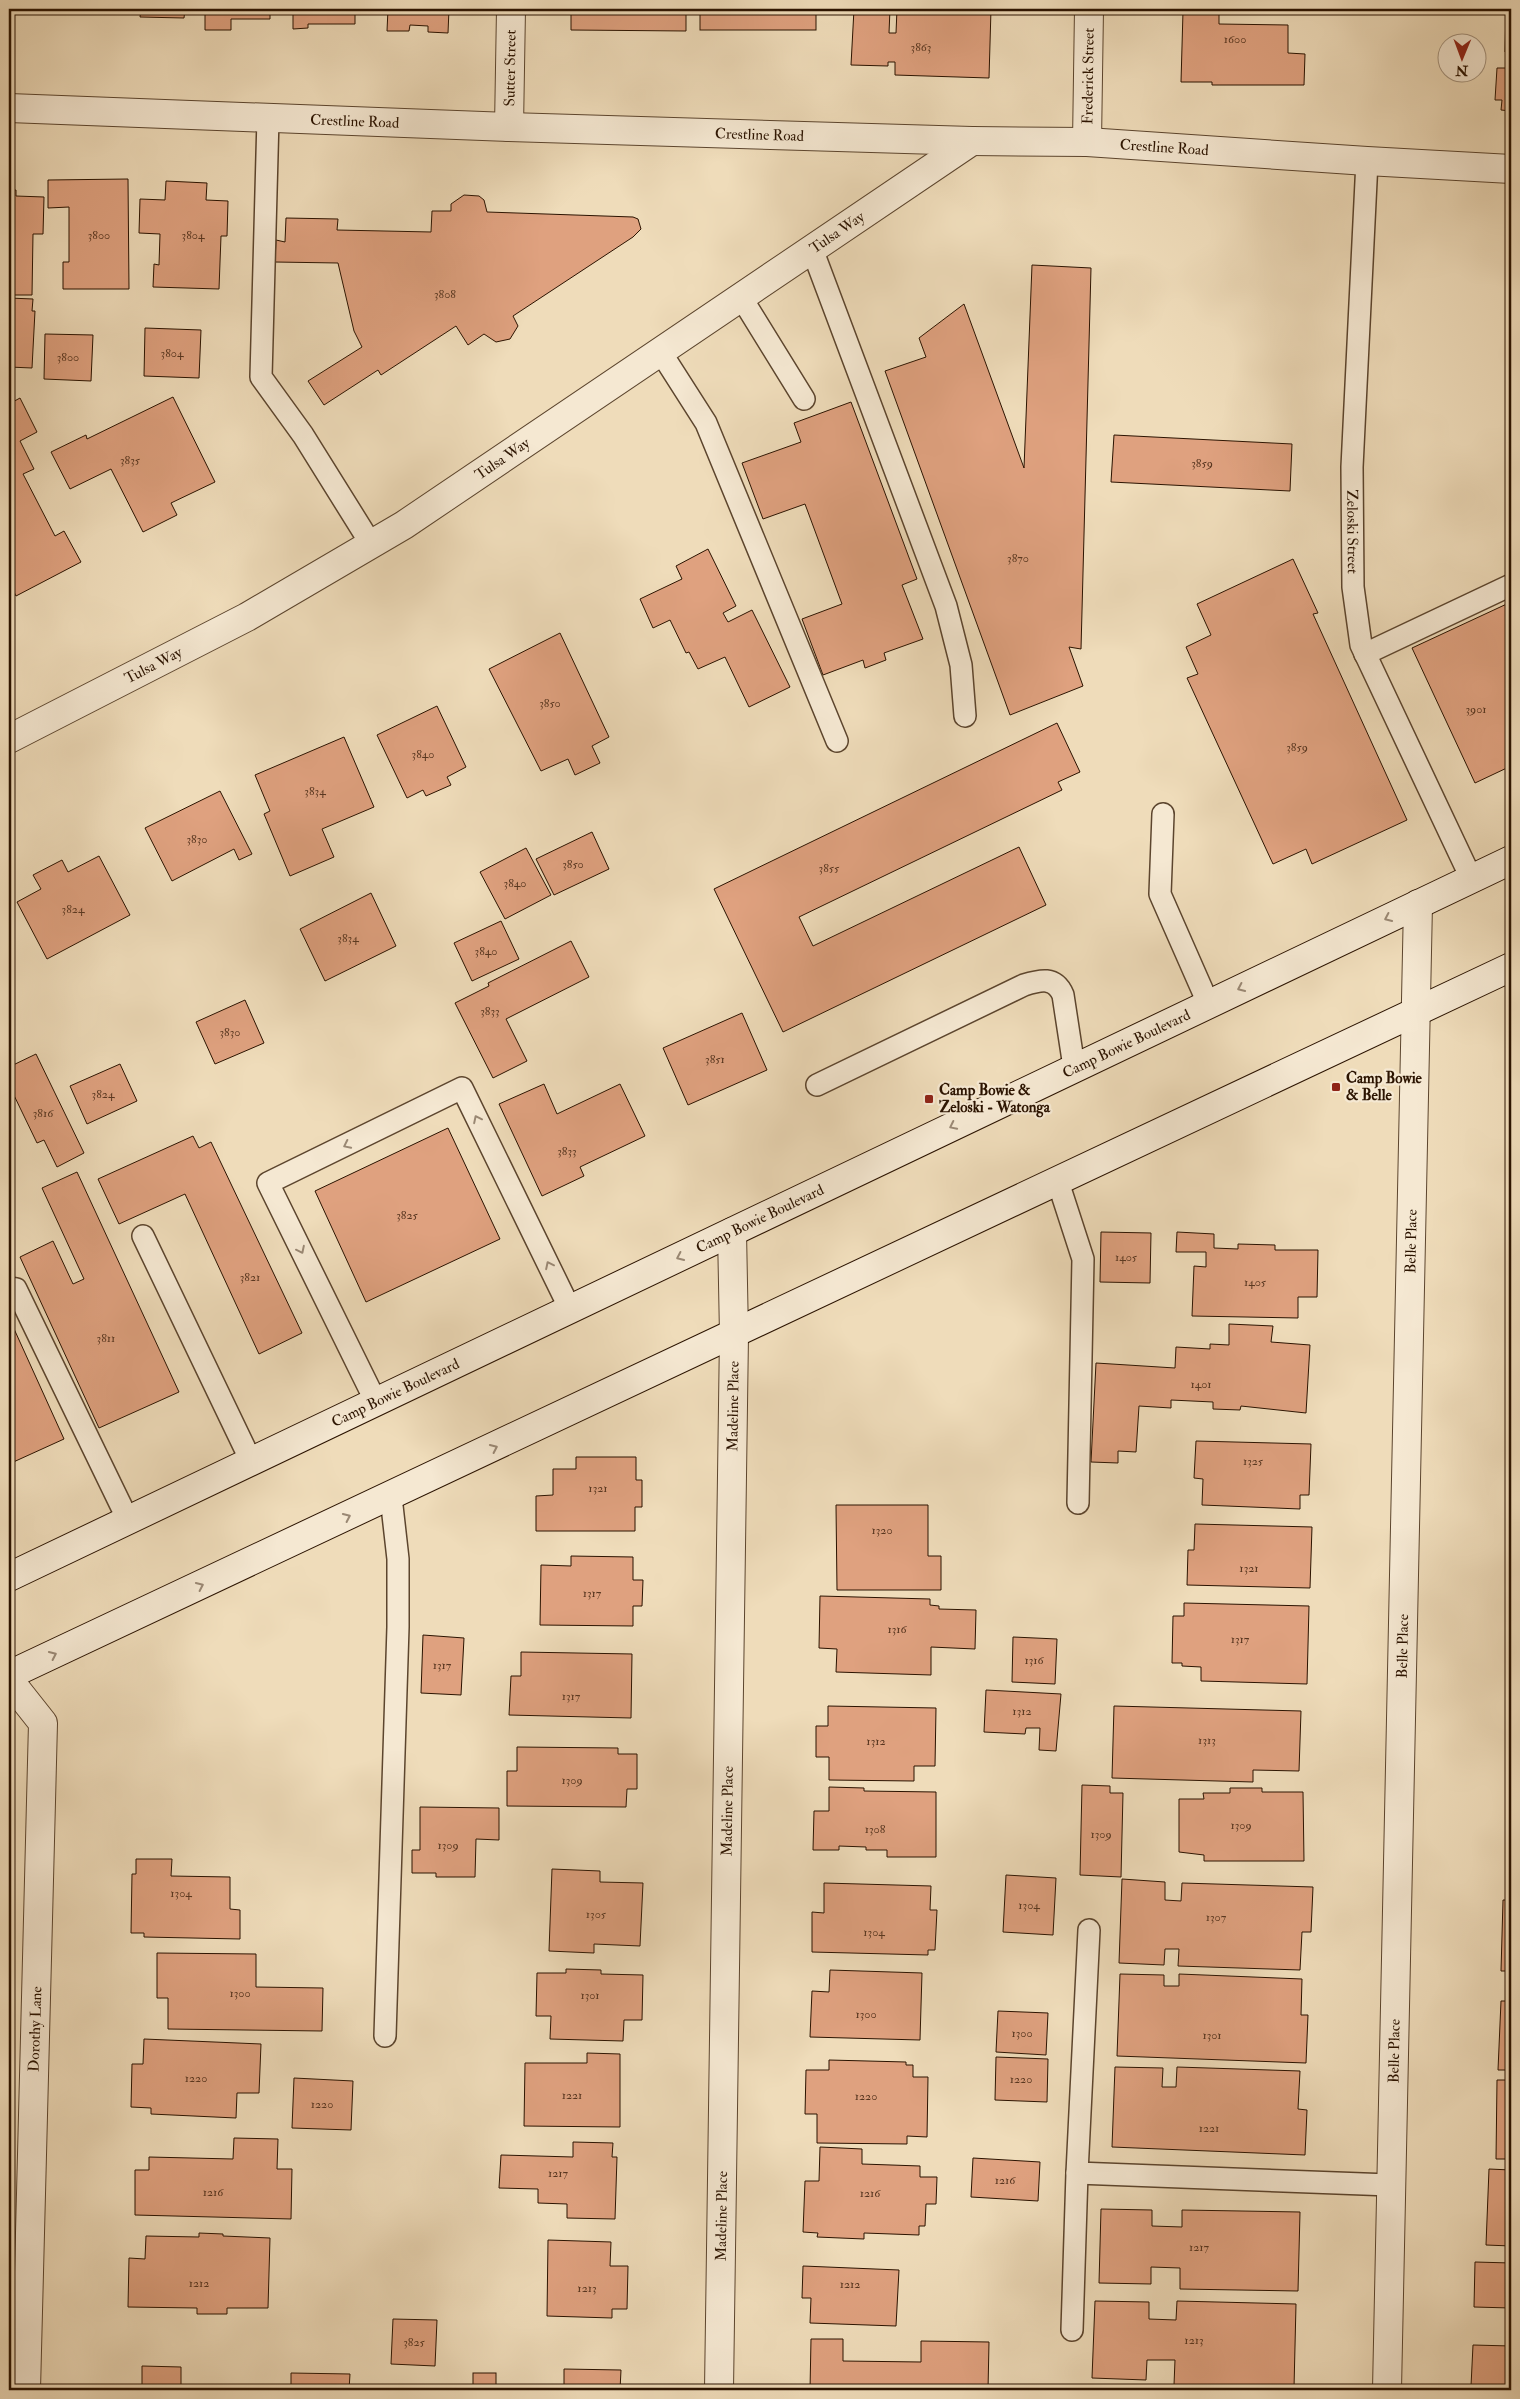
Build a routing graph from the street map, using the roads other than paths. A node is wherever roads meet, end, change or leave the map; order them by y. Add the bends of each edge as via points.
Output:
1 (511, 9) edge
2 (1089, 9) edge
3 (9, 108) edge
4 (268, 118) junction
5 (509, 127) junction
6 (972, 141) junction
7 (1087, 142) junction
8 (1367, 162) junction
9 (1511, 168) edge
10 (812, 249) junction
11 (741, 297) junction
12 (660, 351) junction
13 (804, 399) dead end
14 (371, 544) junction
15 (1511, 585) edge
16 (1365, 654) junction
17 (966, 716) dead end
18 (9, 740) edge
19 (837, 741) dead end
20 (1164, 814) dead end
21 (1511, 860) edge
22 (1471, 878) junction
23 (1418, 904) junction
24 (1511, 967) edge
25 (1208, 1003) junction
26 (1416, 1012) junction
27 (1074, 1068) junction
28 (817, 1085) dead end
29 (1058, 1182) junction
30 (732, 1232) junction
31 (143, 1236) dead end
32 (9, 1288) edge
33 (570, 1309) junction
34 (734, 1336) junction
35 (376, 1402) junction
36 (251, 1461) junction
37 (391, 1497) junction
38 (1078, 1503) dead end
39 (128, 1520) junction
40 (9, 1577) edge
41 (9, 1676) edge
42 (9, 1680) edge
43 (1089, 1930) dead end
44 (385, 2036) dead end
45 (1077, 2173) junction
46 (1390, 2185) junction
47 (19, 2285) edge
48 (1072, 2330) dead end
49 (26, 2390) edge
50 (719, 2390) edge
51 (1387, 2390) edge

1 - 5 street, Sutter Street
2 - 7 street, Frederick Street
3 - 4 street, Crestline Road
4 - 5 street, Crestline Road
4 - 14 lane via 261,376 303,435
5 - 6 street, Crestline Road
6 - 7 street, Crestline Road
6 - 10 street, Tulsa Way
7 - 8 street, Crestline Road
8 - 9 street, Crestline Road
8 - 16 lane, Zeloski Street via 1352,467 1353,587
10 - 11 street, Tulsa Way
10 - 17 lane via 946,606 961,665
11 - 12 street, Tulsa Way
11 - 13 lane
12 - 14 street, Tulsa Way via 404,525
12 - 19 lane via 706,422
14 - 18 street, Tulsa Way via 247,617
15 - 16 lane
16 - 22 lane, Zeloski Street
20 - 25 lane via 1160,894
21 - 22 street, Camp Bowie Boulevard
22 - 23 street, Camp Bowie Boulevard
23 -> 25 street, Camp Bowie Boulevard
23 - 26 street, Belle Place
24 - 26 street
25 - 27 street, Camp Bowie Boulevard
26 - 29 street
26 - 46 street, Belle Place
27 - 28 lane via 1060,987 1051,981 1040,980
27 -> 30 street, Camp Bowie Boulevard
29 - 34 street
29 - 38 lane via 1082,1259
30 -> 33 street, Camp Bowie Boulevard
30 - 34 street, Madeline Place
31 - 36 lane
32 - 39 lane via 16,1289
33 - 35 street, Camp Bowie Boulevard
33 -> 35 lane via 462,1088 268,1183
37 -> 34 street
34 - 50 street, Madeline Place
35 - 36 street, Camp Bowie Boulevard
36 - 39 street, Camp Bowie Boulevard
41 -> 37 street
37 - 44 lane via 398,1559 398,1627
39 - 40 street, Camp Bowie Boulevard
42 - 47 street, Dorothy Lane via 43,1723
43 - 45 lane
45 - 46 lane
45 - 48 lane
46 - 51 street, Belle Place
47 - 49 street, Dorothy Lane

